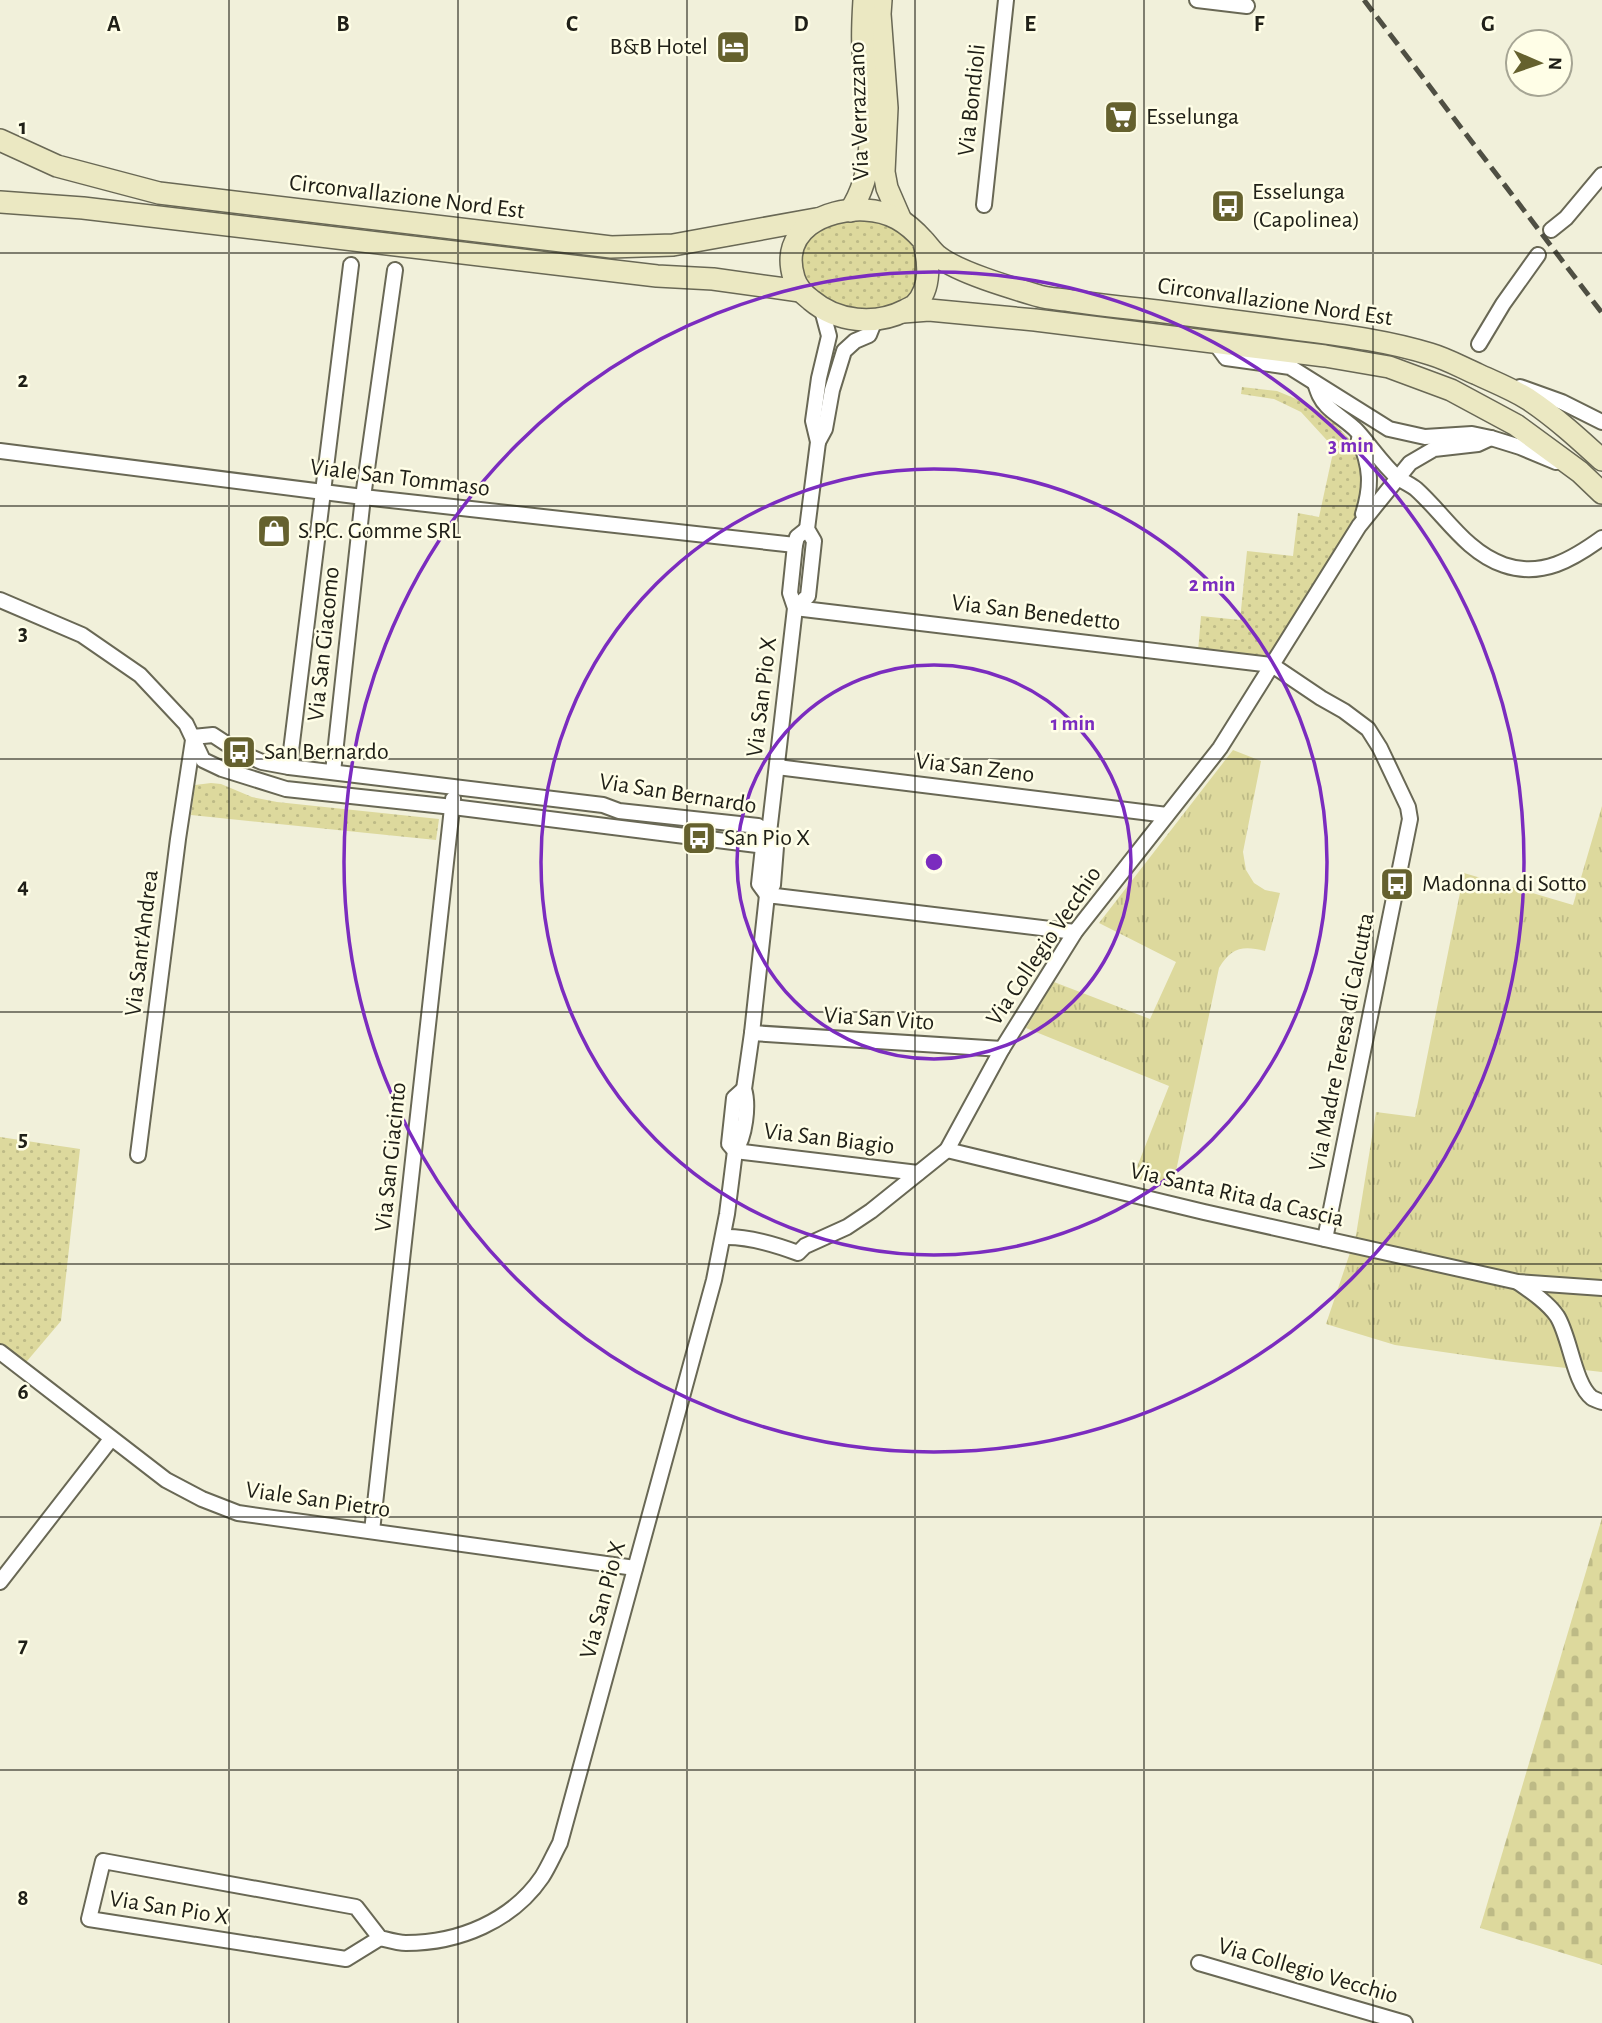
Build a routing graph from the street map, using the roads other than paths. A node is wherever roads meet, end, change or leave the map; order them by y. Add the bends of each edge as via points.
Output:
1 (864, 0) edge
2 (881, 0) edge
3 (1006, 0) edge
4 (1197, 0) edge
5 (1247, 6) dead end
6 (0, 140) edge
7 (1602, 175) edge
8 (0, 202) edge
9 (984, 205) dead end
10 (850, 211) junction
11 (900, 218) junction
12 (816, 219) junction
13 (1551, 230) dead end
14 (923, 240) junction
15 (1538, 255) dead end
16 (351, 265) dead end
17 (395, 271) dead end
18 (800, 291) junction
19 (822, 310) junction
20 (901, 312) junction
21 (875, 320) junction
22 (1215, 343) junction
23 (1479, 344) dead end
24 (1315, 383) junction
25 (1498, 384) junction
26 (1602, 422) edge
27 (1355, 429) junction
28 (1491, 438) junction
29 (818, 442) junction
30 (0, 451) edge
31 (1602, 460) edge
32 (1580, 472) junction
33 (1398, 478) junction
34 (322, 492) junction
35 (1602, 493) edge
36 (363, 497) junction
37 (1359, 526) junction
38 (807, 529) junction
39 (1602, 538) edge
40 (795, 545) junction
41 (0, 600) edge
42 (795, 608) junction
43 (1272, 665) junction
44 (193, 737) junction
45 (289, 767) junction
46 (777, 767) junction
47 (333, 772) junction
48 (454, 787) junction
49 (453, 807) junction
50 (1167, 815) junction
51 (769, 834) junction
52 (766, 895) junction
53 (1075, 932) junction
54 (752, 1033) junction
55 (1002, 1049) junction
56 (947, 1150) junction
57 (735, 1151) junction
58 (138, 1155) dead end
59 (918, 1172) junction
60 (723, 1237) junction
61 (1325, 1239) junction
62 (1518, 1282) junction
63 (1602, 1288) edge
64 (0, 1352) edge
65 (1602, 1402) edge
66 (111, 1439) junction
67 (372, 1531) junction
68 (635, 1568) junction
69 (0, 1582) edge
70 (380, 1938) junction
71 (1199, 1963) dead end
72 (1405, 2023) edge

1 - 10 main road, Via Verrazzano via 869,152 866,176
2 - 11 main road, Via Verrazzano via 887,108 884,172
3 - 9 street, Via Bondioli
4 - 5 street
6 - 12 main road, Circonvallazione Nord Est via 57,166 159,193 611,247 673,245
7 - 13 street
8 - 18 main road, Circonvallazione Nord Est
10 - 11 main road, Circonvallazione Nord Est
10 - 12 main road, Circonvallazione Nord Est
11 - 14 main road, Circonvallazione Nord Est
12 - 18 main road via 797,237 793,250 792,271
14 - 20 main road, Circonvallazione Nord Est via 929,269 924,290 915,305
14 - 25 main road, Circonvallazione Nord Est via 938,257 1041,297 1360,338 1429,354
15 - 23 street
16 - 34 street, Via San Giacomo
17 - 36 street, Via San Giacomo
18 - 19 main road, Circonvallazione Nord Est
19 - 21 main road, Circonvallazione Nord Est
19 - 29 street, Via San Pio X via 829,336 813,421
20 - 21 main road, Circonvallazione Nord Est
20 - 22 main road, Circonvallazione Nord Est via 929,310
21 - 29 street, Via San Pio X via 869,335 844,351
22 - 24 street, Circonvallazione Nord Est via 1226,358 1290,367
22 - 32 main road, Circonvallazione Nord Est via 1389,367 1451,390 1516,425
24 - 27 street via 1326,405
24 - 28 street, Circonvallazione Nord Est via 1389,429 1425,437 1472,434
25 - 26 street via 1523,387
25 - 31 main road, Circonvallazione Nord Est via 1570,430
27 - 33 street
27 - 37 street, Via Collegio Vecchio via 1370,478
28 - 32 street
28 - 33 street, Via Collegio Vecchio via 1434,449 1410,463
29 - 38 street, Via San Pio X
30 - 34 street, Viale San Tommaso
32 - 35 main road, Circonvallazione Nord Est
33 - 37 street, Via Collegio Vecchio
33 - 39 street via 1415,488 1463,539 1505,566 1551,567
34 - 36 street, Viale San Tommaso
34 - 45 street, Via San Giacomo
36 - 40 street, Viale San Tommaso
36 - 47 street, Via San Giacomo
37 - 43 street, Via Collegio Vecchio
38 - 40 street, Via San Pio X
38 - 42 street, Via San Pio X via 814,541 808,596
40 - 42 street, Via San Pio X via 790,593
41 - 44 street, Via San Bernardo via 102,648 140,675
42 - 43 street, Via San Benedetto
42 - 46 street, Via San Pio X
43 - 50 street, Via Collegio Vecchio via 1220,748
43 - 61 street, Via Madre Teresa di Calcutta via 1368,729 1410,819
44 - 45 street, Via San Bernardo via 213,735 262,762
44 - 49 street, Via San Bernardo via 203,760 286,789
44 - 58 street, Via Sant'Andrea
45 - 47 street, Via San Bernardo
46 - 50 street, Via San Zeno
46 - 51 street, Via San Pio X
47 - 48 street, Via San Bernardo
48 - 49 street, Via San Giacinto
48 - 51 street, Via San Bernardo via 758,826
49 - 51 street, Via San Bernardo via 757,845
49 - 67 street, Via San Giacinto
50 - 53 street, Via Collegio Vecchio
51 - 52 street, Via San Pio X via 763,846 759,884
52 - 53 street
52 - 54 street, Via San Pio X
53 - 55 street, Via Collegio Vecchio
54 - 55 street, Via San Vito
54 - 57 street, Via San Pio X via 744,1089 734,1098 729,1144
55 - 56 street, Via Collegio Vecchio
56 - 59 street, Via Collegio Vecchio
56 - 61 street, Via Santa Rita da Cascia
57 - 59 street, Via San Biagio
57 - 60 street, Via San Pio X
59 - 60 street, Via Collegio Vecchio via 872,1211 798,1253 736,1236
60 - 68 street, Via San Pio X
61 - 62 street, Via Santa Rita da Cascia
62 - 63 street, Via Santa Rita da Cascia
62 - 65 street, Via Santa Rita da Cascia via 1556,1315 1585,1390
64 - 66 street, Viale San Pietro
66 - 67 street, Viale San Pietro via 166,1480 238,1513
66 - 69 street
67 - 68 street, Viale San Pietro
68 - 70 street, Via San Pio X via 560,1843 542,1876 520,1903 487,1925 448,1940 404,1943
70 - 70 street, Via San Pio X via 356,1907 103,1861 89,1919 346,1959
71 - 72 street, Via Collegio Vecchio

